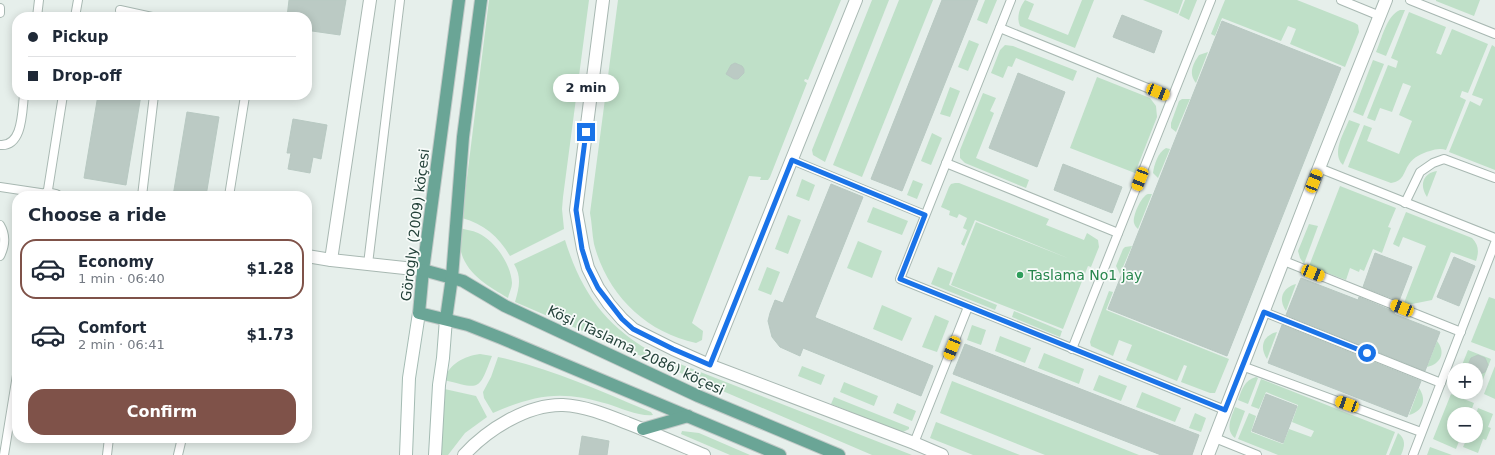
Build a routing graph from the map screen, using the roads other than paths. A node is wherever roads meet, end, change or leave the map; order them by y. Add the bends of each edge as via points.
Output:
1 (39, 0) edge
2 (78, 0) edge
3 (370, 0) edge
4 (400, 0) edge
5 (459, 0) edge
6 (481, 0) edge
7 (603, 0) edge
8 (856, 0) edge
9 (1011, 0) edge
10 (1211, 0) edge
11 (1341, 0) edge
12 (1386, 0) edge
13 (1410, 0) edge
14 (0, 8) edge
15 (120, 10) dead end
16 (37, 12) edge
17 (76, 12) edge
18 (129, 12) edge
19 (0, 13) edge
20 (1380, 16) junction
21 (1000, 28) junction
22 (1495, 34) edge
23 (1172, 98) junction
24 (23, 100) edge
25 (62, 100) edge
26 (153, 100) edge
27 (244, 100) edge
28 (0, 145) edge
29 (792, 160) junction
30 (946, 164) junction
31 (1319, 168) junction
32 (1495, 178) edge
33 (0, 187) edge
34 (25, 191) edge
35 (51, 191) edge
36 (143, 191) edge
37 (230, 191) edge
38 (1405, 203) junction
39 (925, 215) junction
40 (0, 226) edge
41 (1118, 233) junction
42 (1495, 238) edge
43 (1495, 242) edge
44 (0, 256) edge
45 (312, 257) edge
46 (331, 260) junction
47 (1284, 261) junction
48 (368, 264) junction
49 (423, 270) junction
50 (452, 277) junction
51 (968, 307) junction
52 (1264, 312) junction
53 (419, 313) junction
54 (446, 319) junction
55 (1461, 332) junction
56 (1072, 349) junction
57 (710, 365) junction
58 (1242, 366) junction
59 (1441, 383) junction
60 (12, 406) edge
61 (1225, 410) junction
62 (688, 416) junction
63 (643, 429) junction
64 (1421, 432) junction
65 (1215, 438) junction
66 (108, 443) edge
67 (181, 443) edge
68 (914, 443) junction
69 (4, 455) edge
70 (107, 455) edge
71 (178, 455) edge
72 (406, 455) edge
73 (435, 455) edge
74 (464, 455) edge
75 (704, 455) edge
76 (780, 455) edge
77 (839, 455) edge
78 (942, 455) edge
79 (1208, 455) edge
80 (1256, 455) edge
81 (1413, 455) edge

1 - 16 lane
2 - 17 lane
3 - 46 street
4 - 48 lane
5 - 49 main road, Görogly (2009) köçesi
6 - 50 main road via 463,137
7 - 57 street via 576,210 582,249 598,288 633,329
8 - 29 street
9 - 21 lane
10 - 23 lane
11 - 20 lane
12 - 20 street
13 - 22 lane
14 - 19 lane
15 - 18 lane
20 - 31 street
21 - 23 lane
21 - 30 lane
23 - 41 lane
24 - 28 lane via 16,138 11,143
25 - 35 lane
26 - 36 lane
27 - 37 lane
29 - 39 lane
29 - 57 street
30 - 39 lane
30 - 41 lane
31 - 38 lane
31 - 47 street
32 - 38 lane via 1444,159 1420,172
33 - 34 lane
38 - 42 lane
39 - 51 lane via 900,279
40 - 44 lane via 4,246
41 - 56 lane
43 - 55 lane
45 - 46 street
46 - 48 street
47 - 52 street
47 - 55 lane
48 - 49 street
49 - 50 main road, Köşi (Taslama, 2086) köçesi
49 - 53 main road, Görogly (2009) köçesi
50 - 54 main road
50 - 77 main road, Köşi (Taslama, 2086) köçesi via 494,301 684,389
51 - 56 lane
51 - 68 lane
52 - 58 street
52 - 59 lane
53 - 54 main road
53 - 72 street, Görogly (2009) köçesi via 409,378
54 - 62 main road via 501,338
54 - 73 street
55 - 59 lane
56 - 61 lane
57 - 68 street
58 - 61 street
58 - 64 lane
59 - 64 lane
60 - 69 lane
61 - 65 street
62 - 63 main road
62 - 76 main road
63 - 74 street via 595,410 562,405 521,414 477,441
63 - 75 street
64 - 81 lane
65 - 79 street
65 - 80 lane
66 - 70 lane
67 - 71 lane
68 - 78 street

